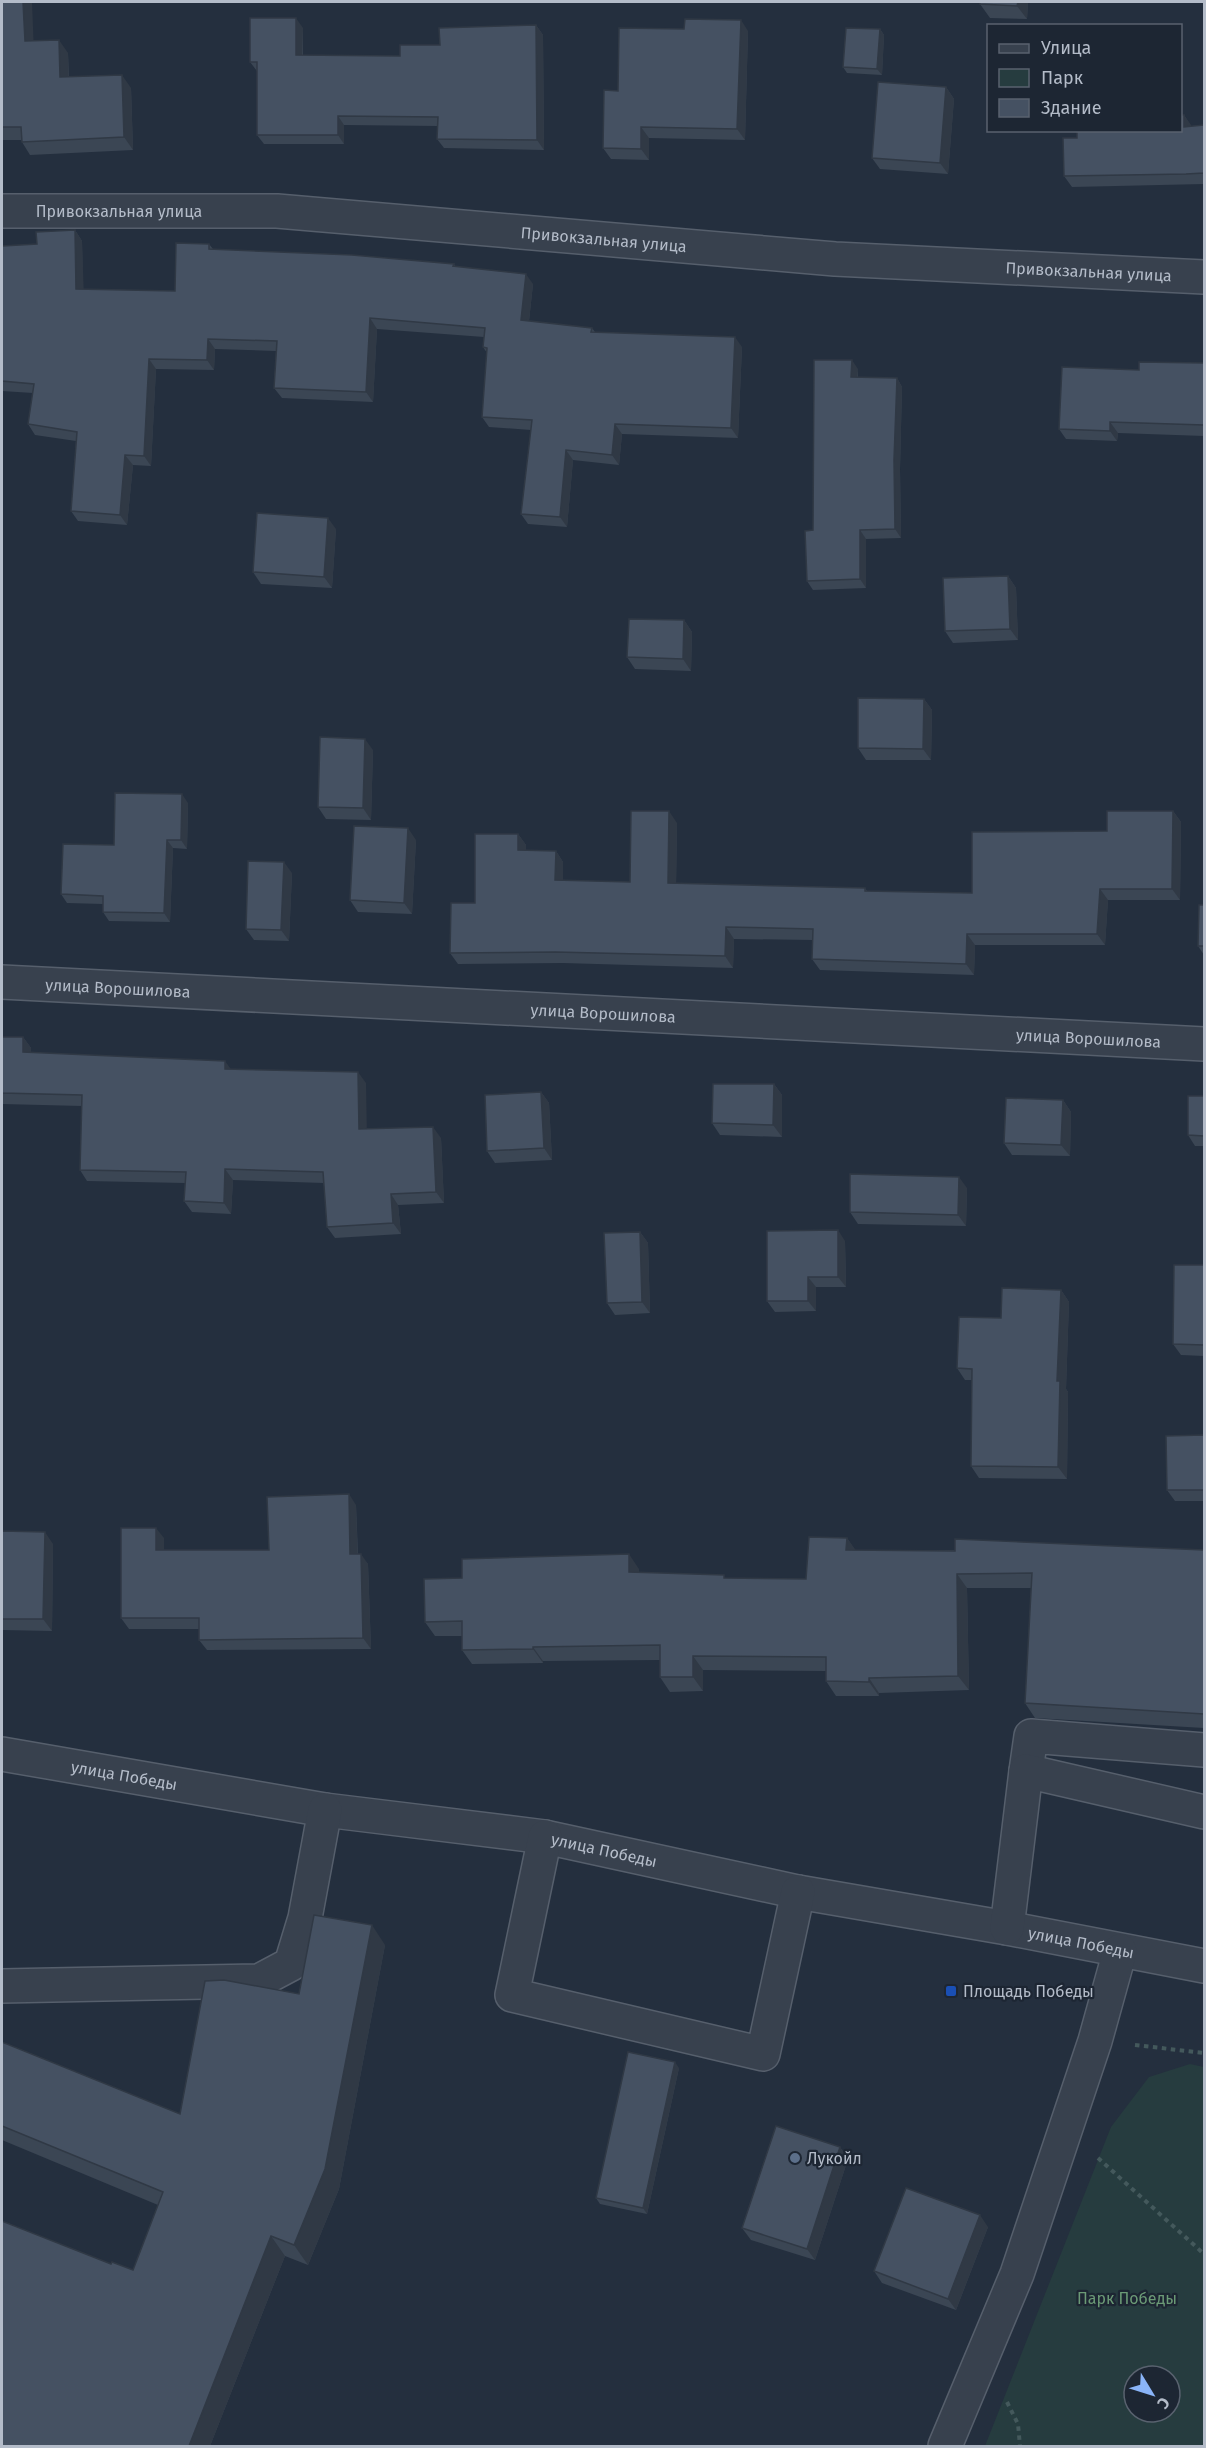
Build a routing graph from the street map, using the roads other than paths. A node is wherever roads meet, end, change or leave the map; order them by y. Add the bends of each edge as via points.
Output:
1 (2, 211) edge
2 (1204, 278) edge
3 (2, 982) edge
4 (1204, 1044) edge
5 (1204, 1750) edge
6 (2, 1754) edge
7 (1026, 1771) junction
8 (325, 1810) junction
9 (1204, 1812) edge
10 (545, 1837) junction
11 (798, 1892) junction
12 (1007, 1928) junction
13 (1120, 1951) junction
14 (1204, 1965) edge
15 (2, 1986) edge
16 (945, 2446) edge

1 - 2 street, Привокзальная улица via 277,211 835,259
3 - 4 street, улица Ворошилова
5 - 7 street via 1031,1736
6 - 8 street, улица Победы
7 - 9 street
7 - 12 street
8 - 10 street, улица Победы
8 - 15 street via 305,1918 291,1964 259,1981
10 - 11 street, улица Победы
10 - 11 street via 512,1995 763,2054
11 - 12 street, улица Победы
12 - 13 street, улица Победы
13 - 14 street, улица Победы
13 - 16 street via 1067,2129 1017,2274

